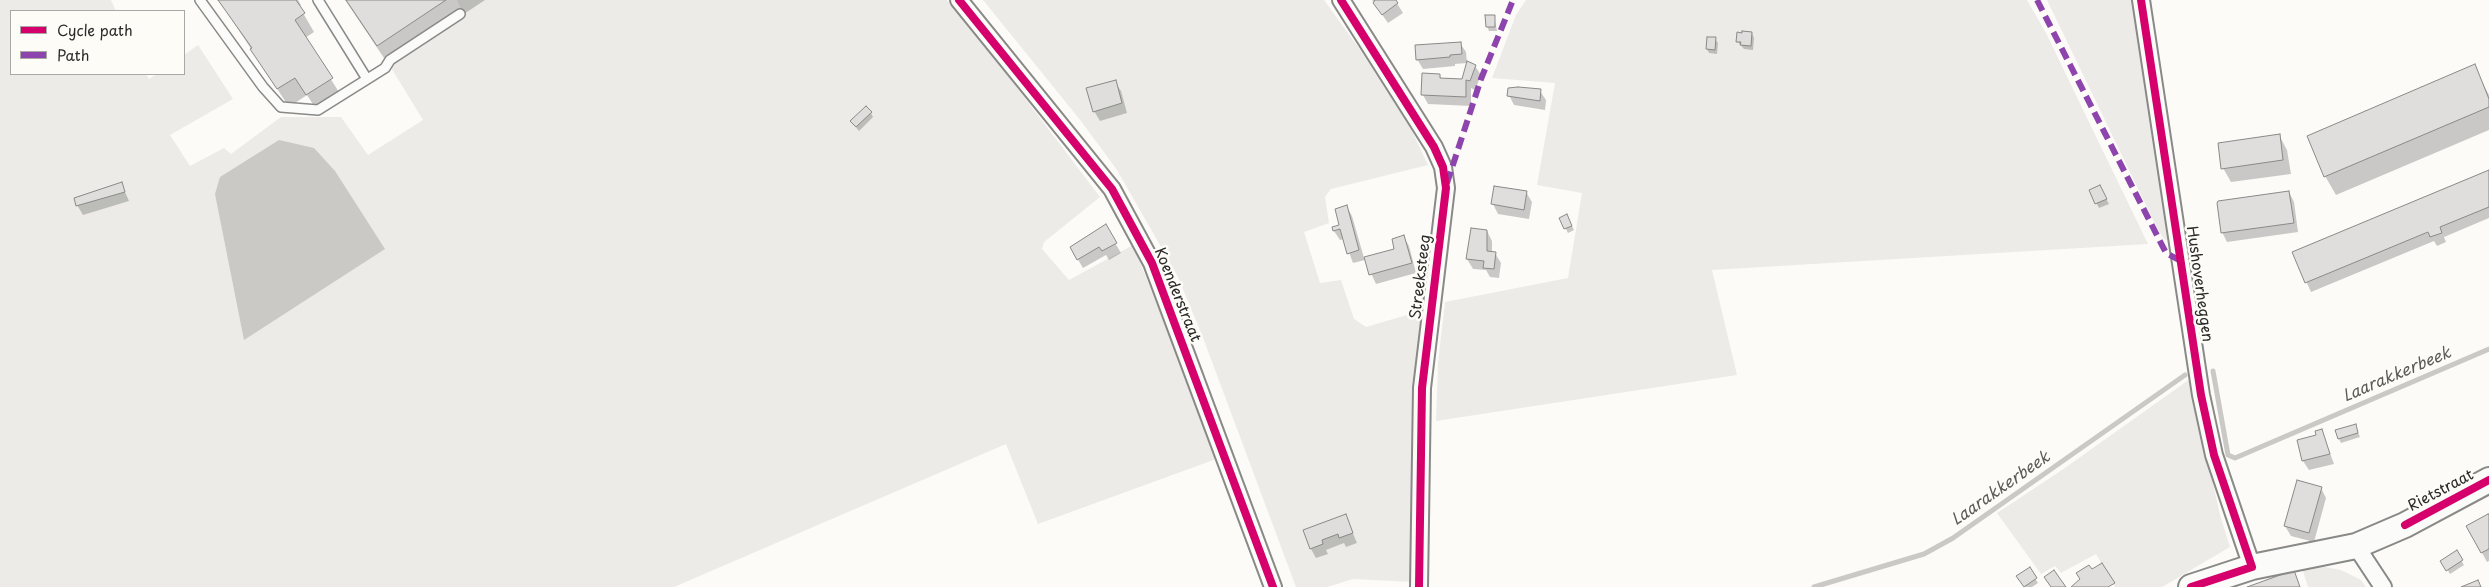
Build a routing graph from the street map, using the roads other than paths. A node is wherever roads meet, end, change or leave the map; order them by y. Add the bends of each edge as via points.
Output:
1 (200, 0) edge
2 (318, 0) edge
3 (959, 0) edge
4 (1341, 0) edge
5 (2141, 0) edge
6 (460, 14) dead end
7 (367, 79) junction
8 (2489, 480) edge
9 (2356, 546) junction
10 (2252, 566) junction
11 (1273, 587) edge
12 (1419, 587) edge
13 (2191, 587) edge
14 (2383, 587) edge

1 - 7 lane via 281,107 318,110
2 - 7 lane
3 - 11 street, Koenderstraat via 1112,189 1147,255
4 - 12 street, Streeksteeg via 1434,147 1445,181 1422,388
5 - 10 street, Hushoverheggen via 2201,395 2214,455
6 - 7 lane
8 - 9 street, Rietstraat via 2405,526
9 - 10 street, Rietstraat
9 - 14 street
10 - 13 street, Rietstraat

